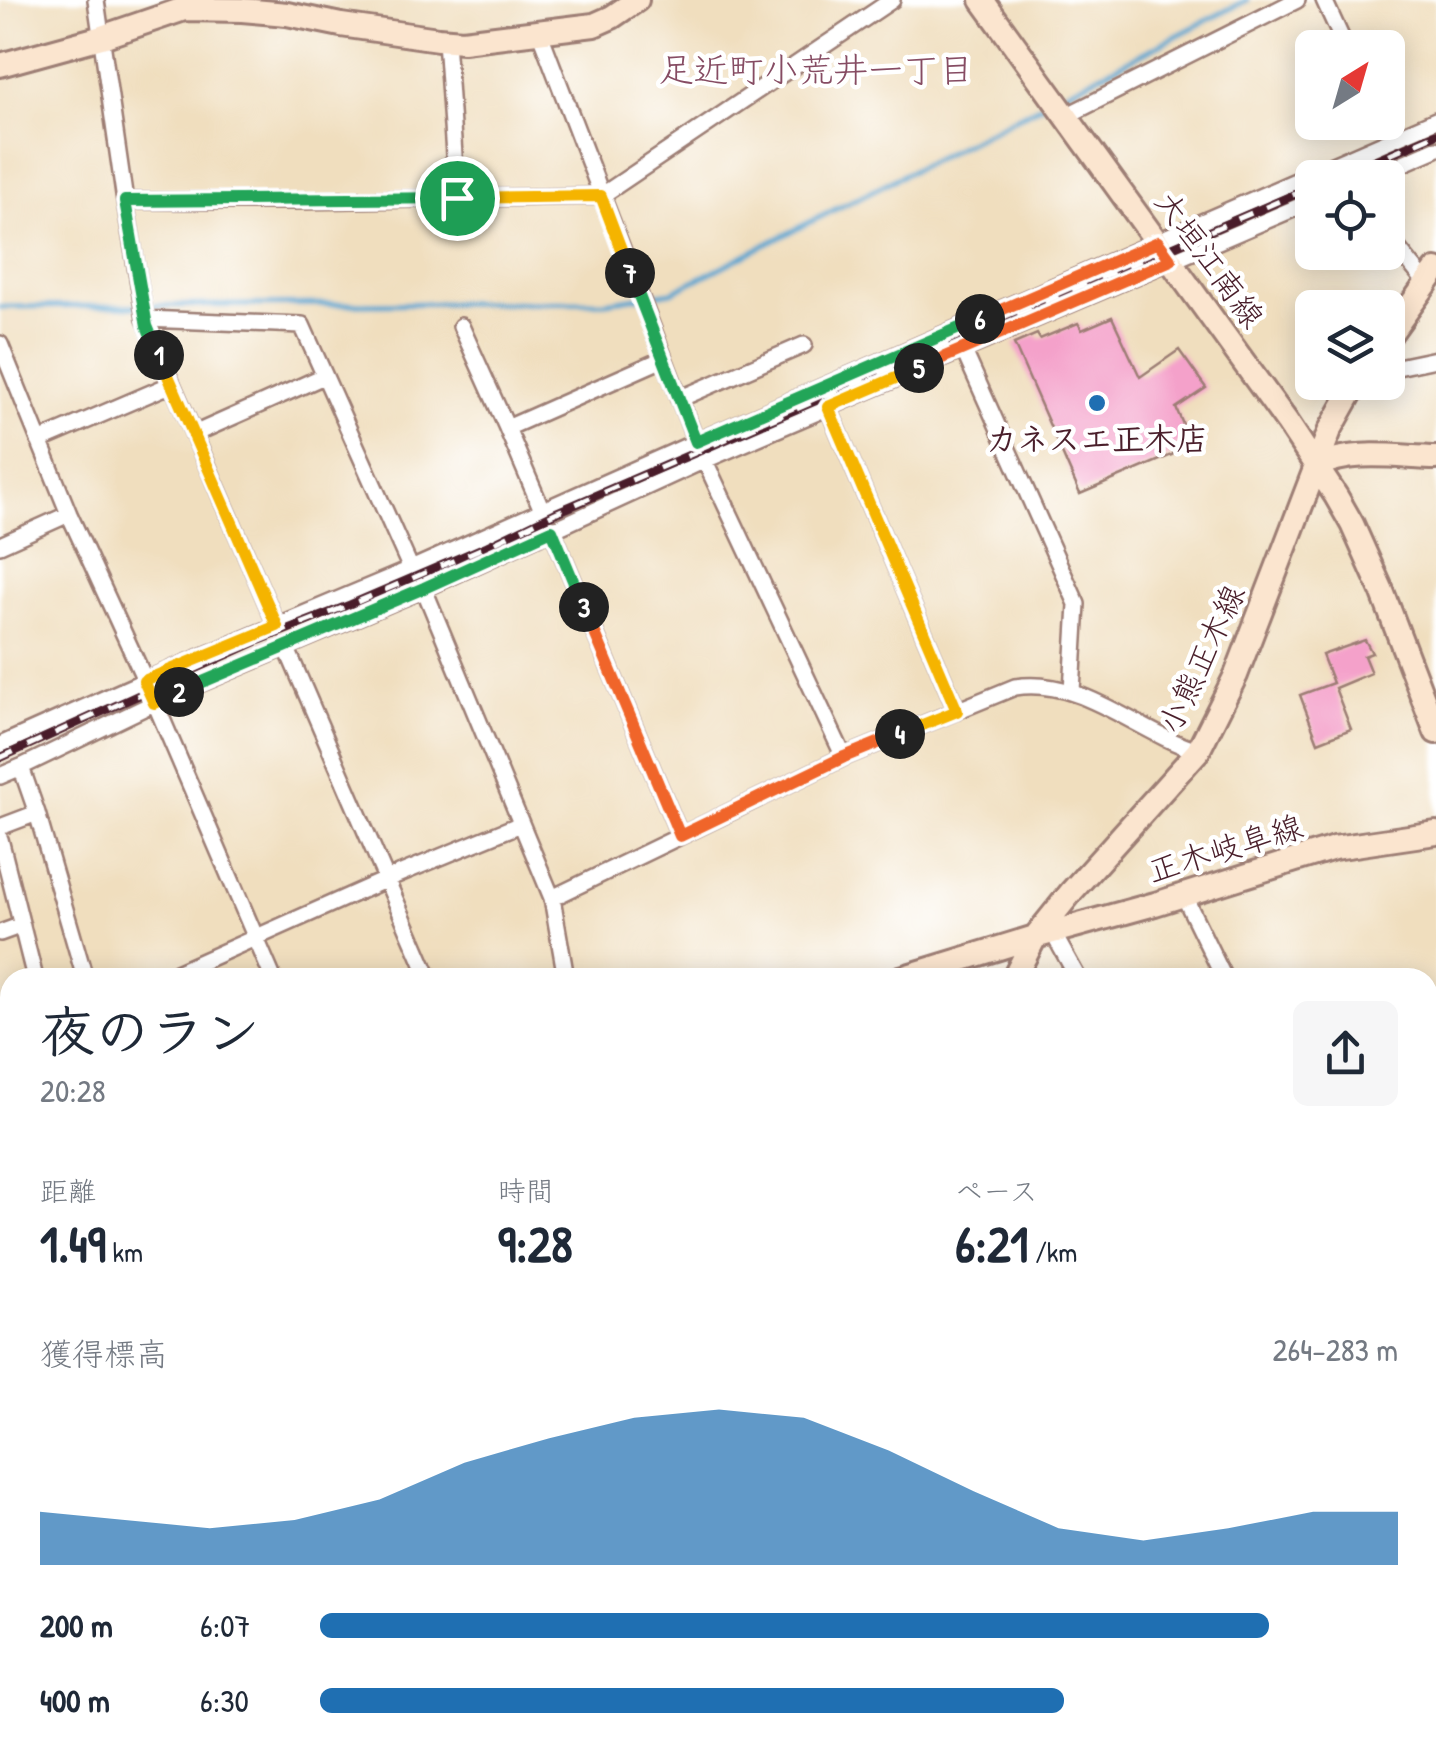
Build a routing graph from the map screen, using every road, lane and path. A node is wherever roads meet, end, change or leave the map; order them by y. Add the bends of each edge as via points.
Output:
1 (96, 0) edge
2 (637, 0) edge
3 (892, 0) edge
4 (982, 0) edge
5 (1297, 0) edge
6 (1324, 0) edge
7 (240, 5) edge
8 (1338, 30) edge
9 (539, 31) junction
10 (102, 38) junction
11 (446, 40) junction
12 (0, 65) edge
13 (1066, 116) junction
14 (1436, 120) edge
15 (1405, 133) edge
16 (1388, 140) edge
17 (1436, 150) edge
18 (1405, 163) edge
19 (601, 196) junction
20 (457, 198) junction
21 (125, 201) junction
22 (1295, 207) edge
23 (1164, 252) junction
24 (1405, 252) edge
25 (1431, 276) edge
26 (1405, 313) edge
27 (145, 319) junction
28 (461, 326) dead end
29 (0, 344) edge
30 (804, 345) dead end
31 (964, 349) junction
32 (1436, 358) edge
33 (663, 359) junction
34 (1405, 365) edge
35 (324, 376) junction
36 (172, 384) junction
37 (679, 400) junction
38 (1346, 400) edge
39 (828, 407) junction
40 (507, 428) junction
41 (194, 434) junction
42 (40, 441) junction
43 (696, 442) junction
44 (1436, 458) edge
45 (704, 460) junction
46 (1316, 466) junction
47 (542, 510) junction
48 (68, 514) junction
49 (552, 530) junction
50 (0, 545) edge
51 (411, 569) junction
52 (424, 588) junction
53 (277, 626) junction
54 (290, 656) dead end
55 (144, 681) junction
56 (1428, 689) edge
57 (1072, 691) junction
58 (154, 703) junction
59 (957, 711) junction
60 (1436, 732) edge
61 (0, 745) edge
62 (1198, 751) junction
63 (844, 757) junction
64 (21, 768) junction
65 (0, 776) edge
66 (36, 813) junction
67 (521, 824) junction
68 (0, 827) edge
69 (1436, 832) edge
70 (680, 836) junction
71 (0, 839) edge
72 (387, 879) junction
73 (1184, 896) junction
74 (552, 898) junction
75 (22, 925) junction
76 (0, 933) edge
77 (1044, 935) junction
78 (256, 938) junction
79 (33, 968) edge
80 (82, 968) edge
81 (188, 968) edge
82 (269, 968) edge
83 (426, 968) edge
84 (564, 968) edge
85 (933, 968) edge
86 (1021, 968) edge
87 (1070, 968) edge
88 (1219, 968) edge

1 - 10 street
2 - 9 street via 594,26
3 - 19 street
4 - 13 street, 大垣江南線
5 - 13 street
6 - 8 street
7 - 10 street via 184,9
7 - 11 street
9 - 11 street
9 - 19 street
10 - 12 street
10 - 21 street
11 - 20 street
13 - 23 street, 大垣江南線
14 - 15 street
16 - 23 street
17 - 18 street
19 - 20 street
19 - 33 street
20 - 21 street
21 - 27 street
22 - 23 street
23 - 31 street
23 - 43 street
23 - 46 street, 大垣江南線
24 - 25 street
25 - 26 street
27 - 35 street via 302,325
27 - 36 street
28 - 40 street
29 - 42 street
30 - 37 street
31 - 39 street
31 - 57 street via 1077,604
32 - 34 street
33 - 37 street
33 - 40 street
35 - 41 street
35 - 51 street
36 - 41 street
36 - 42 street
37 - 43 street
38 - 46 street, 小熊正木線
39 - 45 street
39 - 59 street
40 - 47 street
41 - 53 street
42 - 48 street
43 - 45 street
43 - 47 street
44 - 46 street via 1354,456
45 - 49 street
45 - 63 street
46 - 56 street, 大垣江南線 via 1352,524
46 - 62 street, 小熊正木線 via 1236,675
47 - 51 street
48 - 50 street
48 - 55 street
49 - 52 street
49 - 70 street
51 - 53 street
52 - 58 street
52 - 67 street
53 - 55 street
54 - 72 street
55 - 58 street
55 - 61 street
56 - 60 street, 大垣江南線
57 - 59 street via 1032,684
57 - 62 street
58 - 64 street
58 - 78 street
59 - 63 street
62 - 77 street, 小熊正木線 via 1072,891
63 - 70 street
64 - 65 street
64 - 66 street
66 - 68 street
66 - 80 street
67 - 72 street
67 - 74 street
69 - 73 street, 正木岐阜線 via 1334,848
70 - 74 street
71 - 75 street
72 - 78 street
72 - 83 street
73 - 77 street, 正木岐阜線
73 - 88 street
74 - 84 street
75 - 76 street
75 - 79 street
77 - 85 street, 正木岐阜線
77 - 86 street, 小熊正木線
77 - 87 street
78 - 81 street
78 - 82 street

